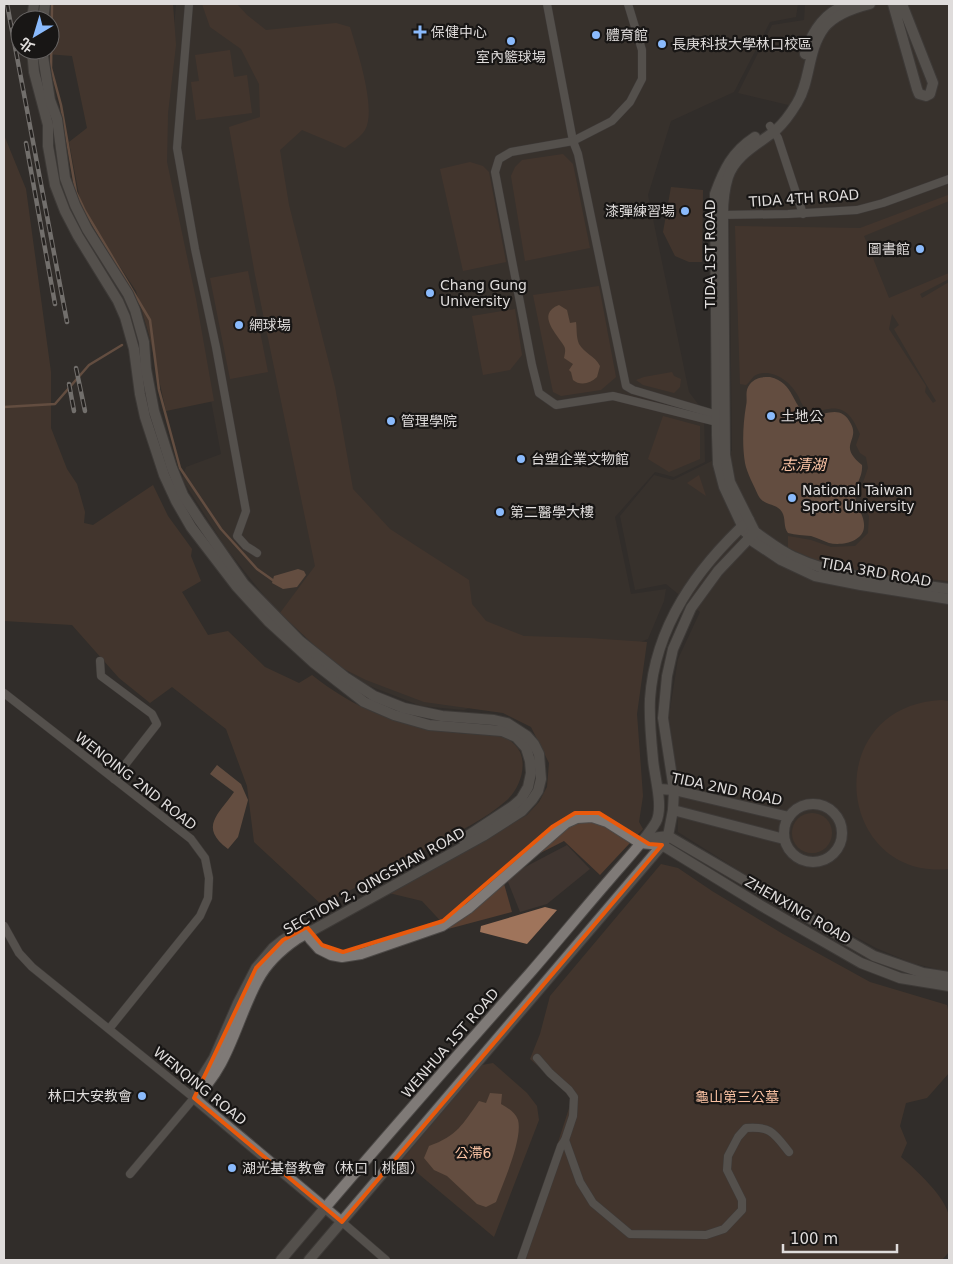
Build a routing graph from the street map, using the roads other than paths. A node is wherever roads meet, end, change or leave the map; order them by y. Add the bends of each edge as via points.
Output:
1 (189, 4) edge
2 (547, 4) edge
3 (628, 4) edge
4 (848, 4) edge
5 (870, 4) edge
6 (893, 4) edge
7 (902, 4) edge
8 (33, 60) edge
9 (43, 60) edge
10 (772, 129) junction
11 (573, 141) junction
12 (949, 179) edge
13 (803, 214) junction
14 (719, 215) junction
15 (720, 418) junction
16 (746, 523) junction
17 (751, 535) junction
18 (257, 553) dead end
19 (949, 589) edge
20 (949, 599) edge
21 (100, 661) dead end
22 (4, 693) edge
23 (114, 779) junction
24 (659, 789) junction
25 (674, 790) junction
26 (673, 810) junction
27 (788, 817) junction
28 (784, 839) junction
29 (665, 840) junction
30 (641, 841) junction
31 (4, 926) edge
32 (308, 930) junction
33 (949, 977) edge
34 (949, 986) edge
35 (108, 1029) junction
36 (537, 1058) dead end
37 (194, 1098) junction
38 (565, 1140) junction
39 (789, 1152) dead end
40 (130, 1174) dead end
41 (324, 1208) junction
42 (342, 1222) junction
43 (281, 1260) edge
44 (309, 1260) edge
45 (386, 1260) edge
46 (521, 1260) edge

1 - 18 street via 177,148 246,511 237,536
2 - 11 street
3 - 11 street via 642,50 642,79 630,102 612,121
4 - 10 street, TIDA 1ST ROAD via 830,13 810,38 799,88
5 - 10 street, TIDA 1ST ROAD via 835,18 825,27 810,58 805,90 786,120
6 - 7 street via 917,89 919,94 926,96 933,89 933,83
8 - 32 street, SECTION 2, QINGSHAN ROAD via 48,125 55,185 78,236 125,317 134,349 145,417 164,475 191,527 268,621 364,702 394,715 429,724 502,731 516,737 526,748 531,774 528,787 513,806 470,835
9 - 32 street, SECTION 2, QINGSHAN ROAD via 57,119 65,178 87,229 135,310 144,342 154,411 172,468 184,495 244,584 300,641 374,696 404,708 442,716 507,722 528,736 539,754 541,779 538,791 522,811 483,836
10 - 13 street
10 - 14 street, TIDA 1ST ROAD via 744,153 729,175
11 - 15 street via 626,386
11 - 15 street via 511,152 499,159 495,172 539,393 556,405 613,396
12 - 13 street, TIDA 4TH ROAD via 857,210
13 - 14 street, TIDA 4TH ROAD
14 - 15 street, TIDA 1ST ROAD
15 - 16 street, TIDA 1ST ROAD via 718,464 724,487
16 - 17 street, TIDA 1ST ROAD
16 - 24 street via 716,552 690,585 660,645 652,678 650,722 653,765
17 - 19 street, TIDA 3RD ROAD via 817,566
17 - 20 street, TIDA 3RD ROAD via 780,560 815,576
17 - 25 street via 718,571 691,608 673,649 663,718
21 - 23 street via 101,676 152,714 157,724
22 - 23 street, WENQING 2ND ROAD
23 - 35 street, WENQING 2ND ROAD via 191,839 206,858 209,878 208,898 200,916
24 - 25 street, TIDA 2ND ROAD
24 - 30 street via 657,819
25 - 26 street
25 - 27 street, TIDA 2ND ROAD
26 - 28 street
26 - 29 street
27 - 28 street, TIDA 2ND ROAD
27 - 28 street, TIDA 2ND ROAD via 804,806 824,807 838,820 841,838 832,855 816,862 807,862 792,854
29 - 30 street
29 - 33 street, ZHENXING ROAD via 874,956 923,974
29 - 34 street, ZHENXING ROAD via 760,905 861,963 900,978
29 - 42 street
30 - 32 street via 592,816 577,818 554,832 469,908 442,926 347,956 331,955 319,949
30 - 41 street, WENHUA 1ST ROAD
31 - 35 street, WENQING ROAD via 19,953 32,967
32 - 37 street, SECTION 2, QINGSHAN ROAD via 278,944 256,968
35 - 37 street, WENQING ROAD
36 - 38 street via 574,1098 573,1116
37 - 40 street
37 - 41 street, WENQING ROAD
38 - 39 street via 580,1182 593,1203 630,1234 706,1235 724,1229 742,1210 742,1200 727,1170 728,1156 746,1128 770,1130
38 - 46 street
41 - 42 street, WENQING ROAD
41 - 43 street, WENHUA 1ST ROAD
42 - 44 street
42 - 45 street, WENQING ROAD

